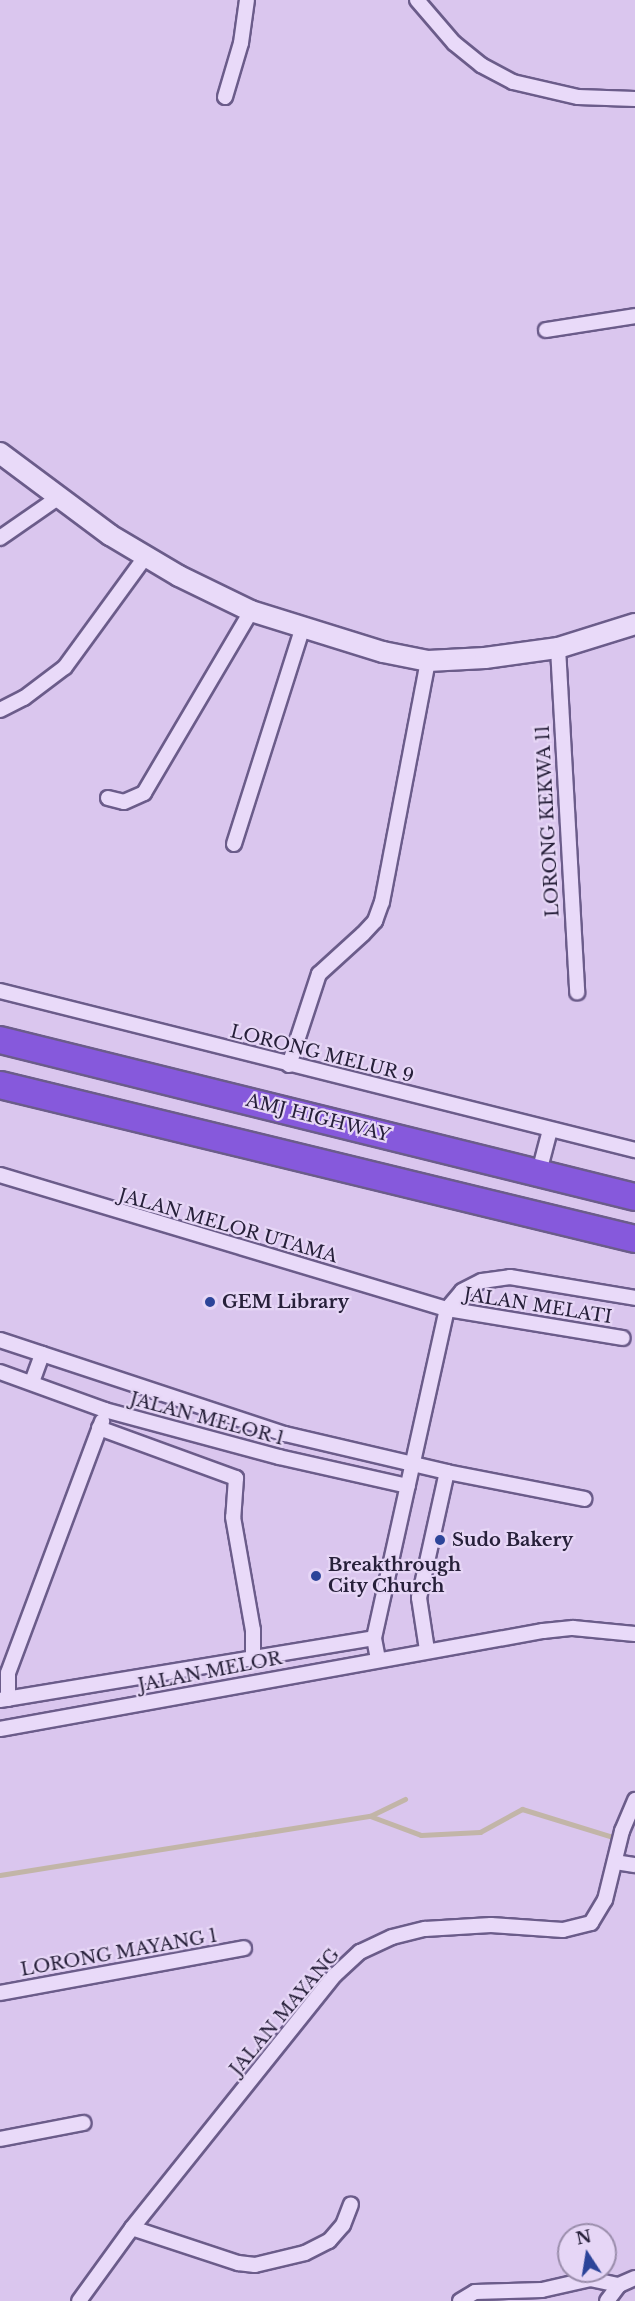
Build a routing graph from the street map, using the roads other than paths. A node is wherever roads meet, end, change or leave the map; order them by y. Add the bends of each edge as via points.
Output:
1 (247, 0) edge
2 (417, 0) edge
3 (428, 6) edge
4 (225, 97) dead end
5 (635, 99) edge
6 (635, 316) edge
7 (546, 330) dead end
8 (0, 453) edge
9 (59, 497) junction
10 (0, 538) edge
11 (146, 556) junction
12 (251, 611) junction
13 (635, 624) edge
14 (302, 629) junction
15 (558, 648) junction
16 (428, 661) junction
17 (0, 710) edge
18 (108, 798) dead end
19 (234, 844) dead end
20 (0, 991) edge
21 (577, 992) dead end
22 (0, 1040) edge
23 (289, 1065) junction
24 (0, 1085) edge
25 (550, 1130) junction
26 (635, 1150) edge
27 (539, 1172) junction
28 (0, 1175) edge
29 (635, 1197) edge
30 (635, 1239) edge
31 (635, 1298) edge
32 (447, 1309) junction
33 (623, 1338) dead end
34 (0, 1340) edge
35 (42, 1354) junction
36 (0, 1372) edge
37 (33, 1382) junction
38 (105, 1410) junction
39 (99, 1428) junction
40 (413, 1464) junction
41 (447, 1472) junction
42 (408, 1486) junction
43 (584, 1498) dead end
44 (635, 1634) edge
45 (374, 1638) junction
46 (427, 1650) junction
47 (254, 1658) junction
48 (378, 1659) junction
49 (4, 1674) edge
50 (113, 1681) junction
51 (4, 1700) edge
52 (118, 1707) junction
53 (0, 1729) edge
54 (635, 1800) edge
55 (615, 1862) junction
56 (635, 1865) edge
57 (244, 1948) dead end
58 (0, 1994) edge
59 (83, 2123) dead end
60 (0, 2139) edge
61 (351, 2205) dead end
62 (132, 2228) junction
63 (635, 2278) edge
64 (619, 2285) junction
65 (80, 2301) edge
66 (460, 2301) edge
67 (607, 2301) edge

1 - 4 street via 241,43
2 - 3 street
3 - 5 street via 454,43 481,65 513,82 578,97
6 - 7 street
8 - 9 street
9 - 10 street
9 - 11 street
11 - 12 street
11 - 17 street via 65,667 24,698
12 - 14 street
12 - 18 street via 144,793 124,802
13 - 15 street
14 - 16 street
14 - 19 street
15 - 16 street
15 - 21 street, LORONG KEKWA 11
16 - 23 street via 382,902 375,921 319,974
20 - 23 street, LORONG MELUR 9
22 - 27 highway, AMJ HIGHWAY
23 - 25 street, LORONG MELUR 9
24 - 30 highway
25 - 26 street, LORONG MELUR 9
25 - 27 street
27 - 29 highway, AMJ HIGHWAY
28 - 32 street, JALAN MELOR UTAMA
31 - 32 street via 510,1277 482,1281 462,1291
32 - 33 street, JALAN MELATI
32 - 40 street
34 - 35 street
35 - 37 street
35 - 40 street via 285,1434
36 - 37 street, JALAN MELOR 1
37 - 38 street, JALAN MELOR 1
38 - 39 street
38 - 42 street, JALAN MELOR 1 via 279,1457
39 - 47 street via 236,1478 235,1533 253,1630
39 - 49 street
40 - 41 street
40 - 42 street
41 - 43 street
41 - 46 street via 419,1598
42 - 45 street
44 - 46 street, JALAN MELOR via 573,1628
45 - 47 street, JALAN MELOR
45 - 48 street
46 - 48 street, JALAN MELOR
47 - 50 street, JALAN MELOR
48 - 52 street, JALAN MELOR
49 - 51 street
50 - 51 street, JALAN MELOR
50 - 52 street
52 - 53 street, JALAN MELOR
54 - 55 street, JALAN MAYANG
55 - 56 street
55 - 62 street, JALAN MAYANG via 600,1912 577,1929 459,1926 392,1937 360,1952 335,1975
57 - 58 street, LORONG MAYANG 1
59 - 60 street
61 - 62 street via 343,2225 329,2241 305,2253 255,2265
62 - 65 street, JALAN MAYANG
63 - 64 street
64 - 66 street via 590,2279 542,2290 475,2292
64 - 67 street

